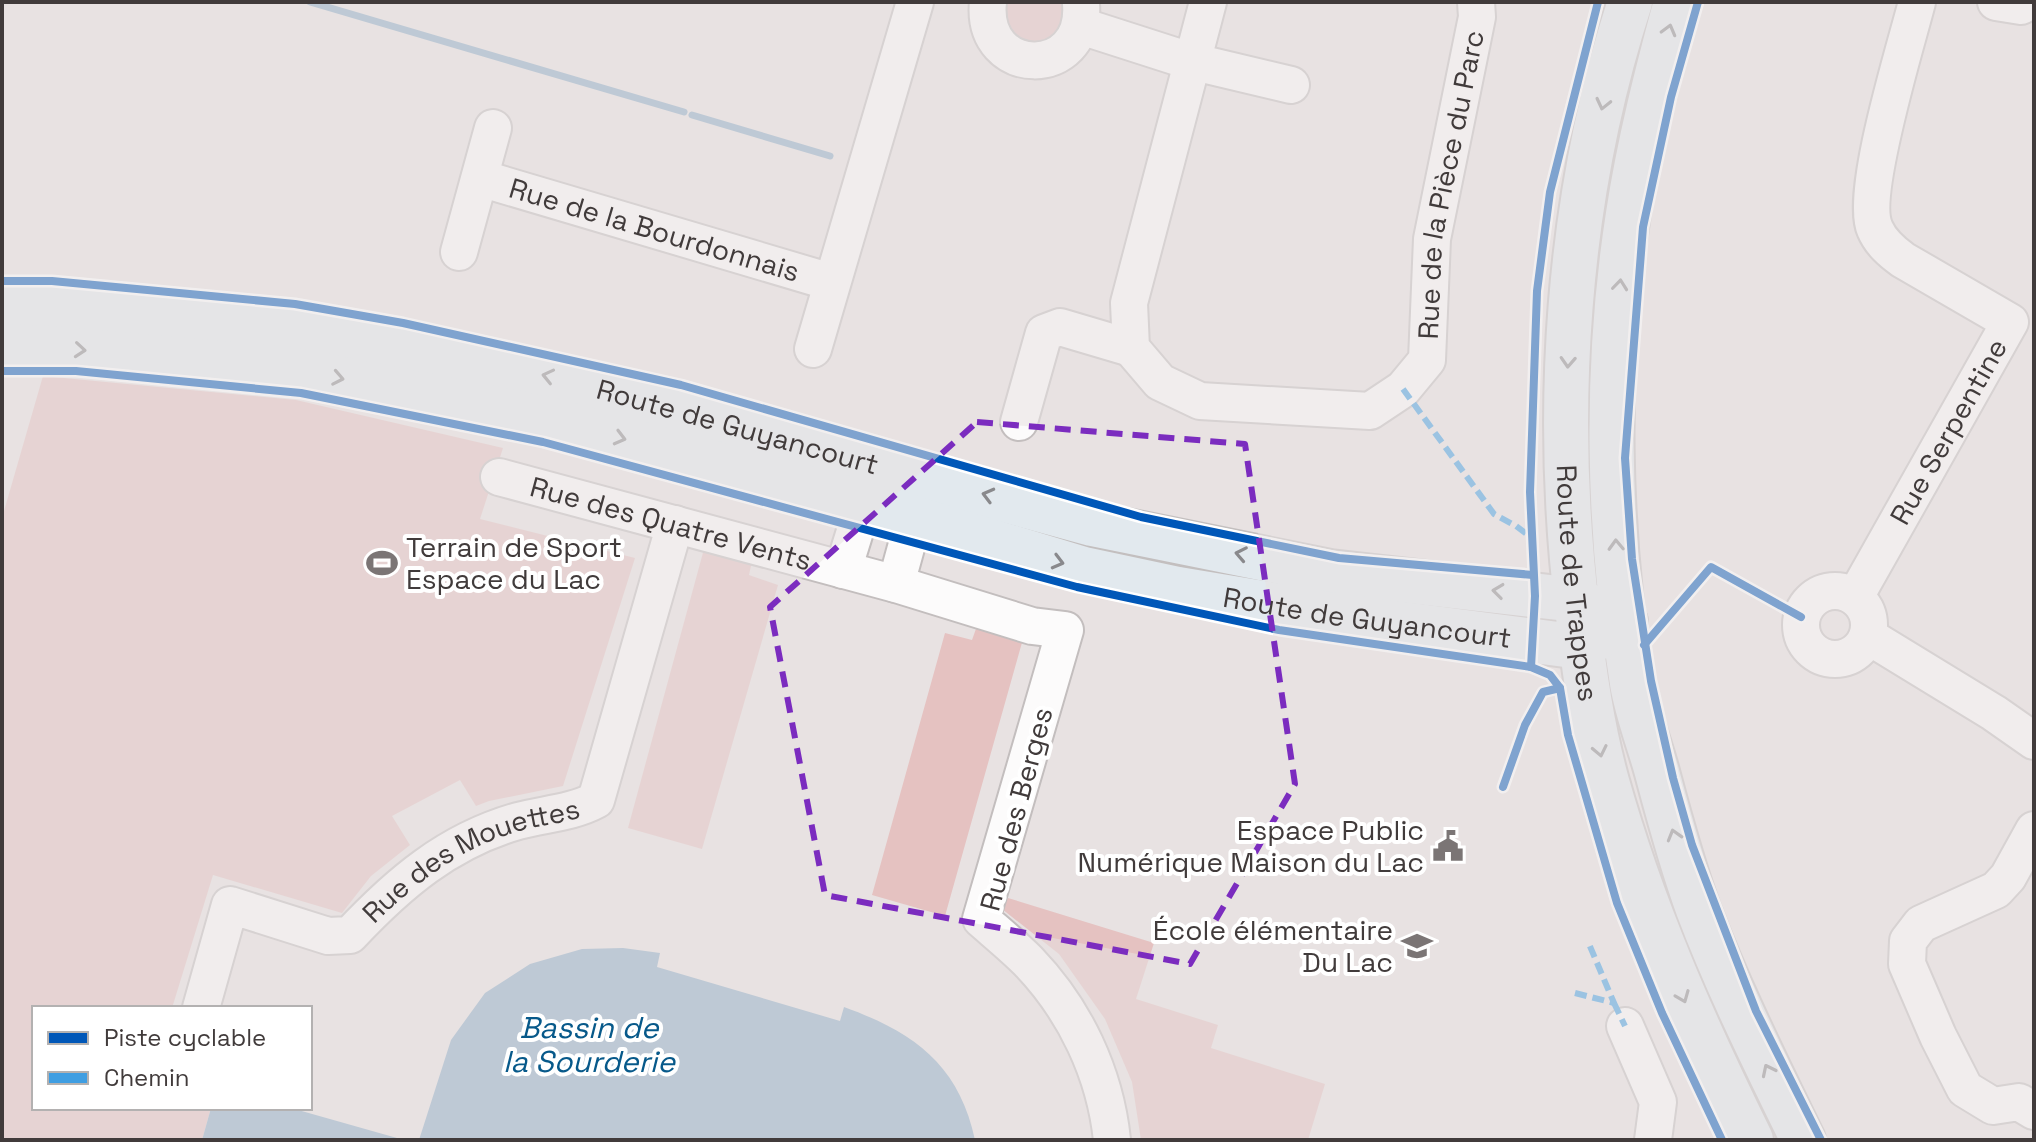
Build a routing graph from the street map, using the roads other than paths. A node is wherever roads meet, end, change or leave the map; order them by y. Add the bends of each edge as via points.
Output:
1 (915, 2) edge
2 (987, 2) edge
3 (1208, 2) edge
4 (1476, 2) edge
5 (1630, 2) edge
6 (1676, 2) edge
7 (1917, 2) edge
8 (1996, 2) edge
9 (2023, 2) edge
10 (1081, 14) edge
11 (1190, 61) junction
12 (1291, 85) dead end
13 (493, 128) dead end
14 (480, 178) junction
15 (459, 252) dead end
16 (831, 282) junction
17 (2, 305) edge
18 (2022, 328) edge
19 (2, 346) edge
20 (1131, 348) junction
21 (813, 349) dead end
22 (1019, 422) dead end
23 (499, 477) dead end
24 (865, 482) junction
25 (919, 498) junction
26 (675, 524) junction
27 (843, 570) junction
28 (896, 584) junction
29 (1855, 597) junction
30 (1576, 600) junction
31 (1625, 622) junction
32 (1065, 630) joint
33 (1868, 636) junction
34 (1581, 647) junction
35 (2034, 741) edge
36 (2034, 830) edge
37 (202, 1006) edge
38 (1625, 1026) dead end
39 (2034, 1111) edge
40 (1112, 1140) edge
41 (1653, 1140) edge
42 (1751, 1140) edge
43 (1803, 1140) edge

1 - 16 street, Rue de la Bourdonnais
2 - 10 street via 990,31 1008,54 1022,60 1050,59 1064,51 1074,40
3 - 11 street
4 - 20 street, Rue de la Pièce du Parc via 1432,239 1427,360 1403,389 1370,411 1200,401 1160,382
5 -> 30 main road, Route de Trappes via 1591,157 1572,288 1566,419
31 -> 6 main road, Route de Trappes via 1612,429 1616,325 1628,215 1650,96
7 - 18 street, Rue Serpentine via 1871,187 1874,228 1903,260
8 - 9 street
10 - 11 street
11 - 12 street
11 - 20 street via 1129,303
13 - 14 street, Rue de la Bourdonnais
14 - 15 street, Rue de la Bourdonnais
14 - 16 street, Rue de la Bourdonnais
16 - 21 street, Rue de la Bourdonnais
24 -> 17 main road, Route de Guyancourt via 550,375 293,327
18 - 29 street, Rue Serpentine
19 -> 24 main road, Route de Guyancourt via 292,369
20 - 22 street via 1060,327 1044,333
23 - 26 street, Rue des Quatre Vents
24 - 25 main road, Route de Guyancourt
24 - 27 street, Rue des Quatre Vents
25 - 28 street
30 -> 25 main road, Route de Guyancourt via 1330,572 1092,524
25 -> 34 main road, Route de Guyancourt via 1003,547 1084,569 1334,615
26 - 27 street, Rue des Quatre Vents
26 - 37 street, Rue des Mouettes via 596,800 517,822 438,856 385,898 350,935 328,936 230,905
27 - 28 street, Rue des Quatre Vents
28 - 32 street, Rue des Quatre Vents via 1032,626
29 - 33 street via 1868,615
29 - 33 street via 1834,590 1813,598 1801,617 1803,640 1819,657 1843,659 1862,647
30 - 31 main road, Route de Guyancourt
30 - 34 main road, Route de Trappes
31 - 34 main road
43 -> 31 main road, Route de Trappes via 1698,909 1632,685
32 - 40 street, Rue des Berges via 981,919 1029,962 1080,1032 1095,1065
33 - 35 street
34 -> 42 main road, Route de Trappes via 1606,779 1635,873 1697,1029
36 - 39 street via 1996,890 1921,924 1908,941 1907,964 1965,1089 1993,1106 2019,1102
38 - 41 street via 1658,1102

